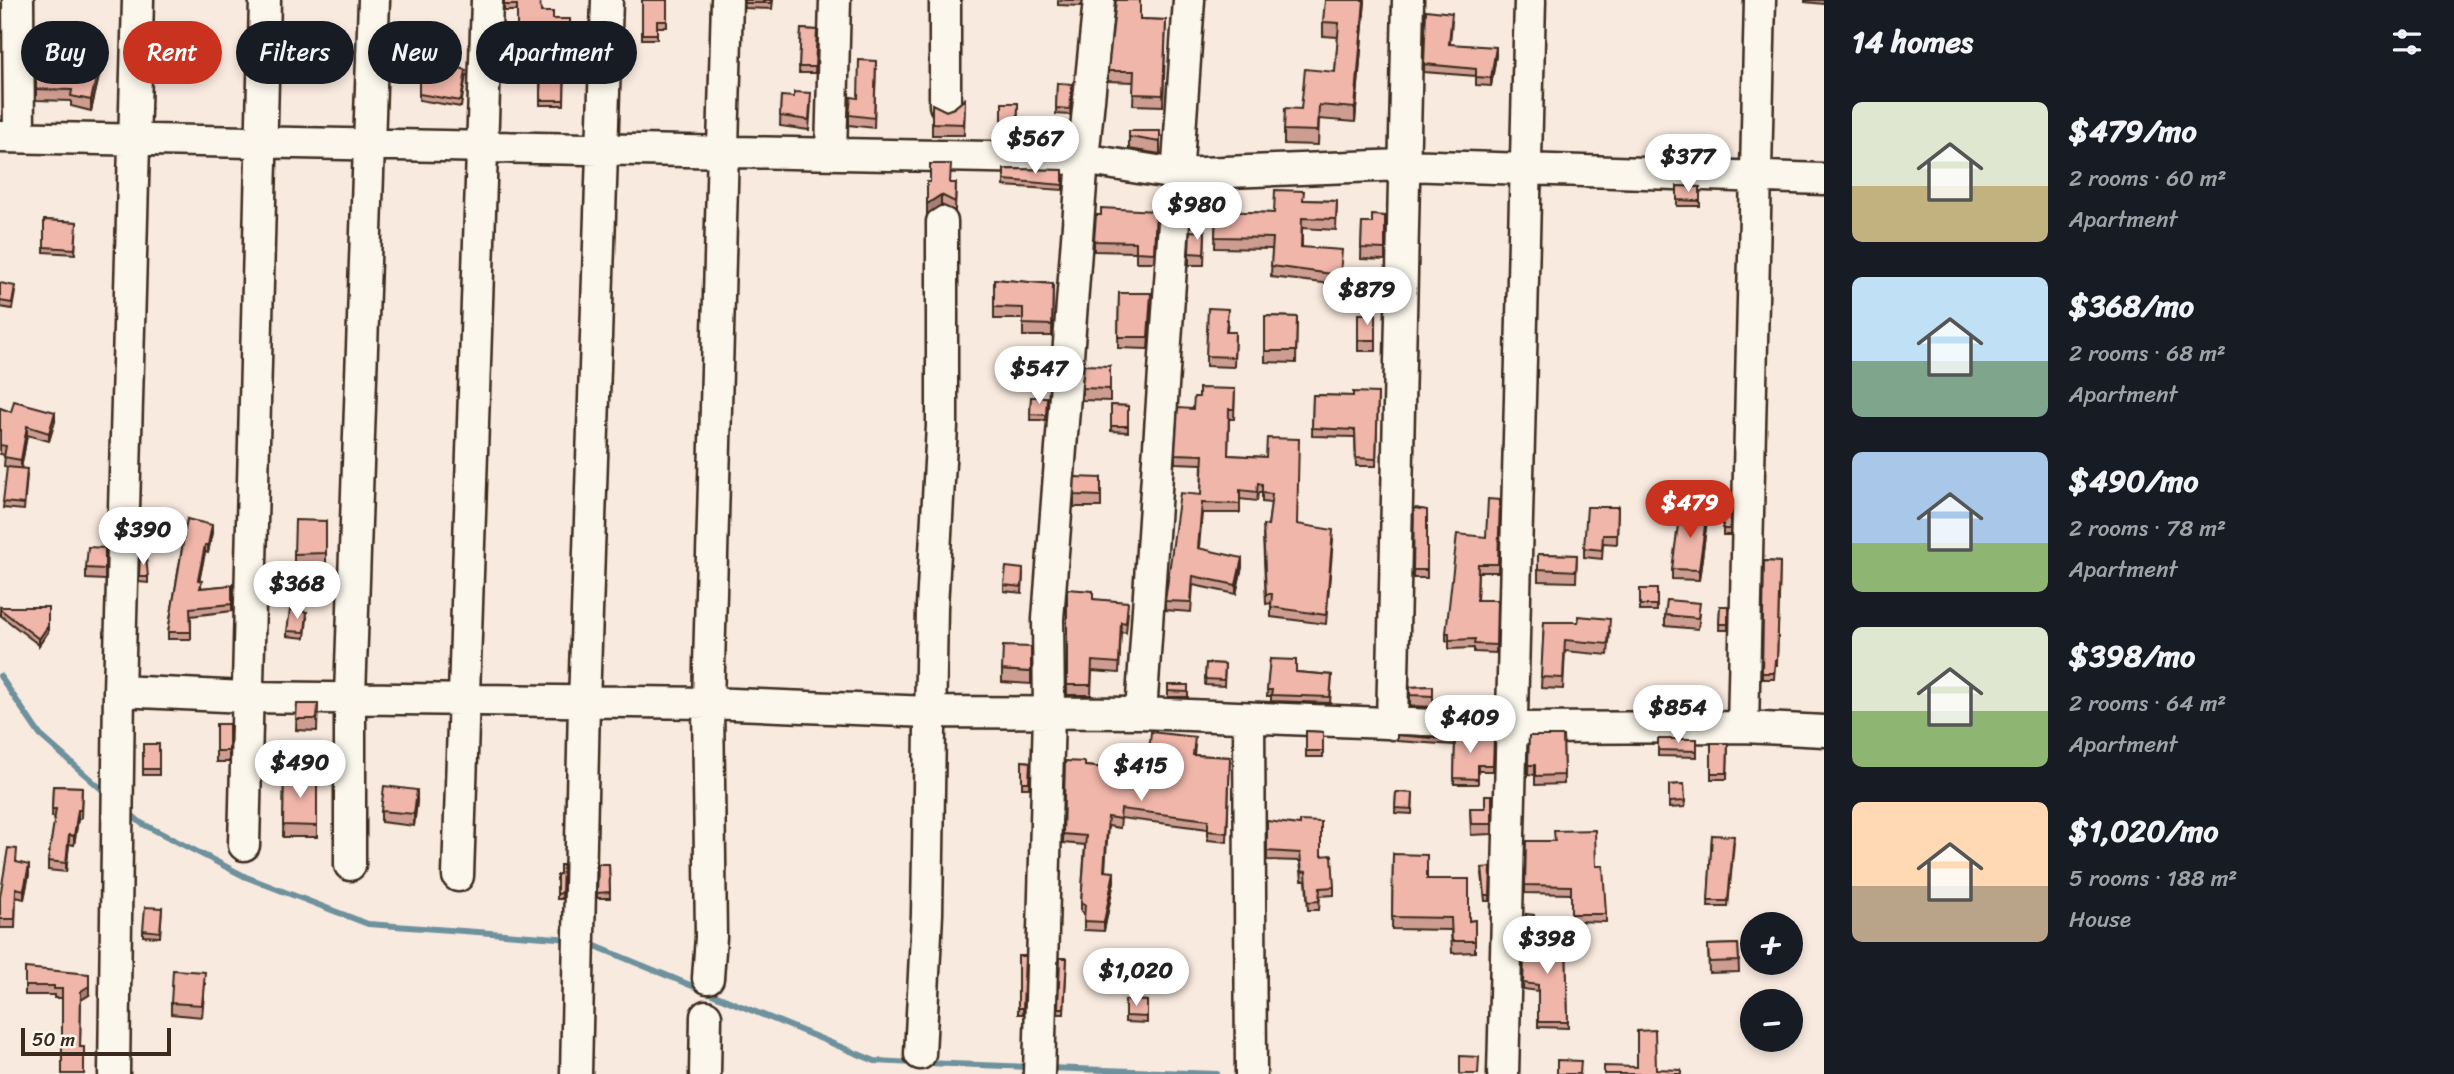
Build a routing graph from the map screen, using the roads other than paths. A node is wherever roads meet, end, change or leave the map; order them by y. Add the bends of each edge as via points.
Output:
1 (18, 0) edge
2 (138, 0) edge
3 (265, 0) edge
4 (374, 0) edge
5 (487, 0) edge
6 (607, 0) edge
7 (727, 0) edge
8 (835, 0) edge
9 (945, 0) edge
10 (1099, 0) edge
11 (1189, 0) edge
12 (1408, 0) edge
13 (1530, 0) edge
14 (1760, 0) edge
15 (945, 105) dead end
16 (10, 137) edge
17 (135, 140) junction
18 (263, 141) junction
19 (371, 145) junction
20 (482, 147) junction
21 (603, 150) junction
22 (725, 153) junction
23 (831, 154) junction
24 (1083, 159) junction
25 (1403, 165) junction
26 (1527, 171) junction
27 (1176, 174) junction
28 (1756, 177) junction
29 (1824, 180) edge
30 (942, 222) dead end
31 (119, 691) junction
32 (351, 696) junction
33 (245, 697) junction
34 (464, 700) junction
35 (708, 703) junction
36 (584, 704) junction
37 (929, 712) junction
38 (1142, 713) junction
39 (1049, 714) junction
40 (1249, 718) junction
41 (1392, 724) junction
42 (1744, 727) junction
43 (1510, 728) junction
44 (1824, 732) edge
45 (244, 845) dead end
46 (350, 865) dead end
47 (458, 876) dead end
48 (708, 978) dead end
49 (706, 1016) dead end
50 (920, 1054) dead end
51 (1039, 1063) edge
52 (1504, 1072) edge
53 (114, 1074) edge
54 (576, 1074) edge
55 (705, 1074) edge
56 (1251, 1074) edge

1 - 16 street
2 - 17 street
3 - 18 street
4 - 19 street
5 - 20 street
6 - 21 street
7 - 22 street
8 - 23 street
9 - 15 street
10 - 24 street
11 - 27 street
12 - 25 street
13 - 26 street
14 - 28 street
16 - 17 street
17 - 18 street
17 - 31 street
18 - 19 street
18 - 33 street
19 - 20 street
19 - 32 street
20 - 21 street
20 - 34 street
21 - 22 street
21 - 36 street
22 - 23 street
22 - 35 street
23 - 24 street
24 - 27 street
24 - 39 street via 1048,619
25 - 26 street
25 - 27 street
25 - 41 street
26 - 28 street
26 - 43 street
27 - 38 street
28 - 29 street
28 - 42 street
30 - 37 street via 943,426
31 - 33 street
31 - 53 street
32 - 33 street
32 - 34 street
32 - 46 street
33 - 45 street
34 - 36 street
34 - 47 street
35 - 36 street
35 - 37 street
35 - 48 street
36 - 54 street
37 - 39 street
37 - 50 street via 928,914
38 - 39 street
38 - 40 street
39 - 51 street
40 - 41 street
40 - 56 street
41 - 43 street
42 - 43 street
42 - 44 street
43 - 52 street
49 - 55 street

